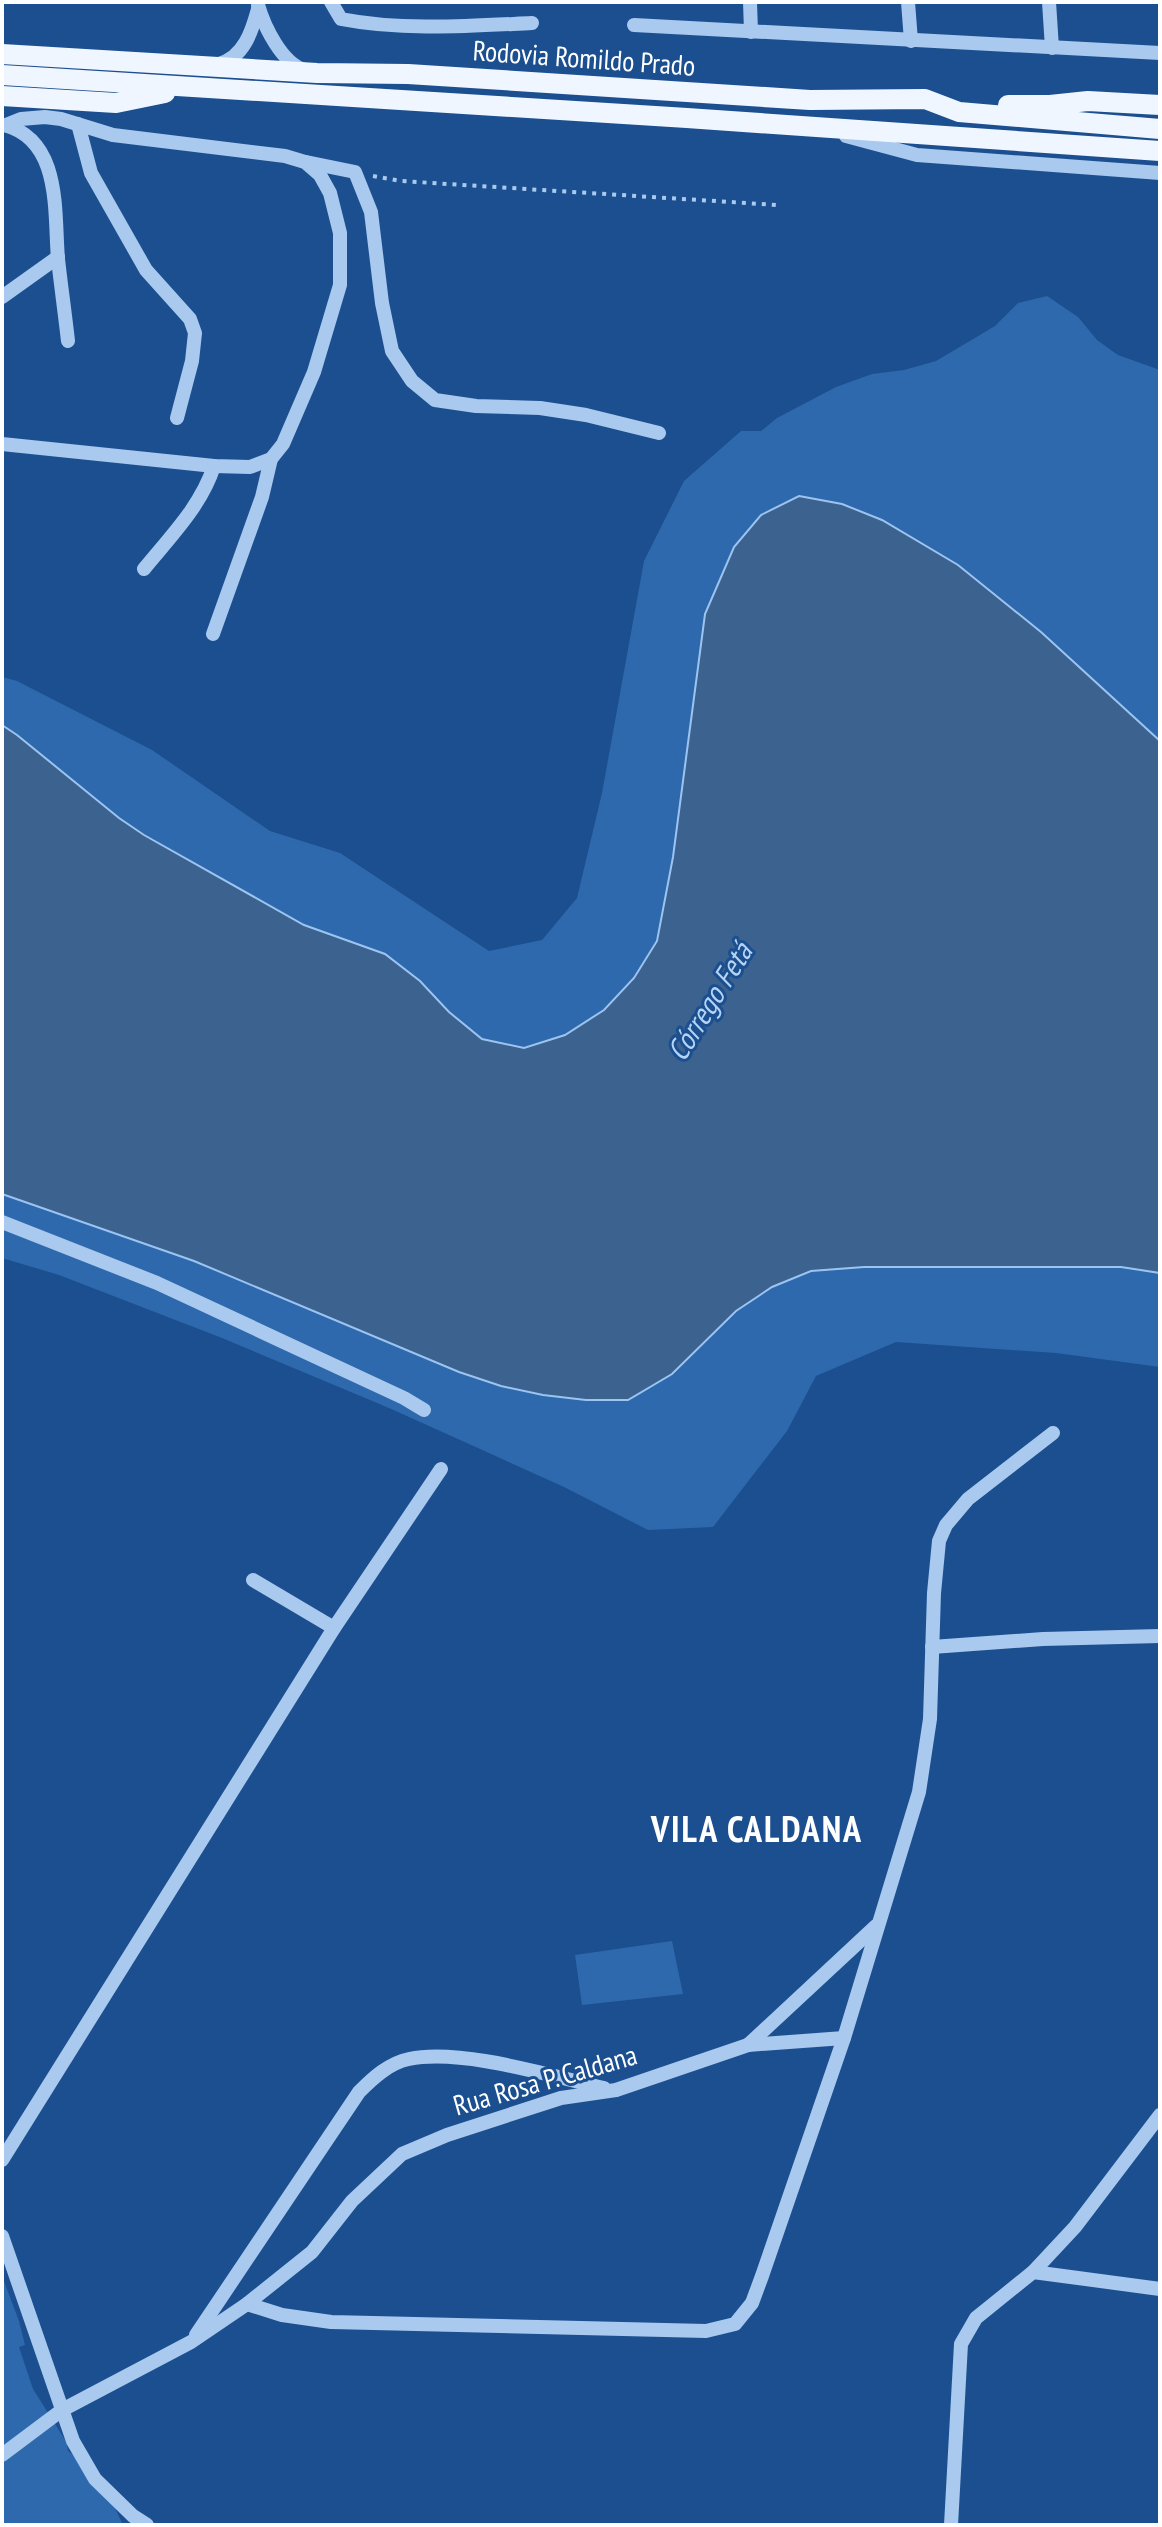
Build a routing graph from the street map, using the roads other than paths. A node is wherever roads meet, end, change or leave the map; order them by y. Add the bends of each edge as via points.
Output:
1 (331, 2) edge
2 (750, 2) edge
3 (908, 2) edge
4 (1049, 2) edge
5 (258, 5) edge
6 (532, 23) dead end
7 (634, 25) dead end
8 (751, 32) junction
9 (911, 41) junction
10 (1052, 48) junction
11 (2, 53) edge
12 (1160, 53) edge
13 (317, 73) junction
14 (2, 75) edge
15 (192, 88) junction
16 (2, 96) edge
17 (925, 99) junction
18 (1160, 105) edge
19 (78, 124) junction
20 (4, 125) edge
21 (811, 127) junction
22 (1160, 129) edge
23 (1160, 151) edge
24 (305, 162) junction
25 (1160, 173) edge
26 (58, 257) junction
27 (2, 297) edge
28 (68, 341) dead end
29 (177, 418) dead end
30 (659, 433) dead end
31 (2, 444) edge
32 (271, 459) junction
33 (214, 466) junction
34 (144, 569) dead end
35 (213, 634) dead end
36 (2, 1222) edge
37 (2, 1232) edge
38 (45, 1239) junction
39 (424, 1410) dead end
40 (1053, 1433) dead end
41 (441, 1469) dead end
42 (253, 1580) dead end
43 (334, 1628) junction
44 (1160, 1636) edge
45 (932, 1647) junction
46 (879, 1923) junction
47 (844, 2038) junction
48 (748, 2045) junction
49 (616, 2090) junction
50 (1160, 2115) edge
51 (2, 2160) edge
52 (2, 2236) edge
53 (1033, 2272) junction
54 (1160, 2289) edge
55 (247, 2304) junction
56 (191, 2342) junction
57 (62, 2410) junction
58 (2, 2455) edge
59 (147, 2525) edge
60 (951, 2525) edge

1 - 6 street via 341,19 359,23
2 - 8 street
3 - 9 street
4 - 10 street
5 - 11 street via 246,43 224,63
5 - 13 street via 291,63
7 - 8 street
8 - 9 street
9 - 10 street
10 - 12 street
11 - 13 main road, Rodovia Romildo Prado
13 - 17 main road, Rodovia Romildo Prado via 810,100
14 - 15 main road, Rodovia Romildo Prado
15 - 16 main road via 116,103
15 - 21 main road, Rodovia Romildo Prado
17 - 18 main road via 1015,106 1088,101
17 - 22 main road, Rodovia Romildo Prado via 959,112
19 - 20 street via 34,117
19 - 24 street via 113,135
19 - 29 street via 91,173 146,270 190,319 195,333
20 - 26 street via 22,131 44,156 55,193
21 - 23 main road, Rodovia Romildo Prado
21 - 25 street via 917,155
24 - 30 street via 355,172 371,212 392,351 412,381 435,400 540,408
24 - 32 street via 330,193 340,233 340,285 314,372 283,444
26 - 27 street
26 - 28 street
31 - 33 street
32 - 33 street via 250,467
32 - 35 street
33 - 34 street via 194,508
36 - 38 street
37 - 38 street
38 - 39 street via 157,1283
40 - 45 street via 968,1499 946,1525 939,1541
41 - 43 street
42 - 43 street
43 - 51 street
44 - 45 street
45 - 46 street via 930,1719 919,1792
46 - 47 street
46 - 48 street
47 - 48 street, Rua Rosa P. Caldana
47 - 55 street via 752,2303 735,2324 706,2331 627,2331 331,2322
48 - 49 street, Rua Rosa P. Caldana
49 - 55 street, Rua Rosa P. Caldana via 561,2098 402,2154 352,2201 312,2252
49 - 56 street via 435,2056 407,2059 381,2072 359,2092
50 - 53 street via 1075,2227
52 - 57 street
53 - 54 street
53 - 60 street via 976,2318 961,2344
55 - 56 street, Rua Rosa P. Caldana
56 - 57 street, Rua Rosa P. Caldana
57 - 58 street, Rua Rosa P. Caldana
57 - 59 street via 95,2479

